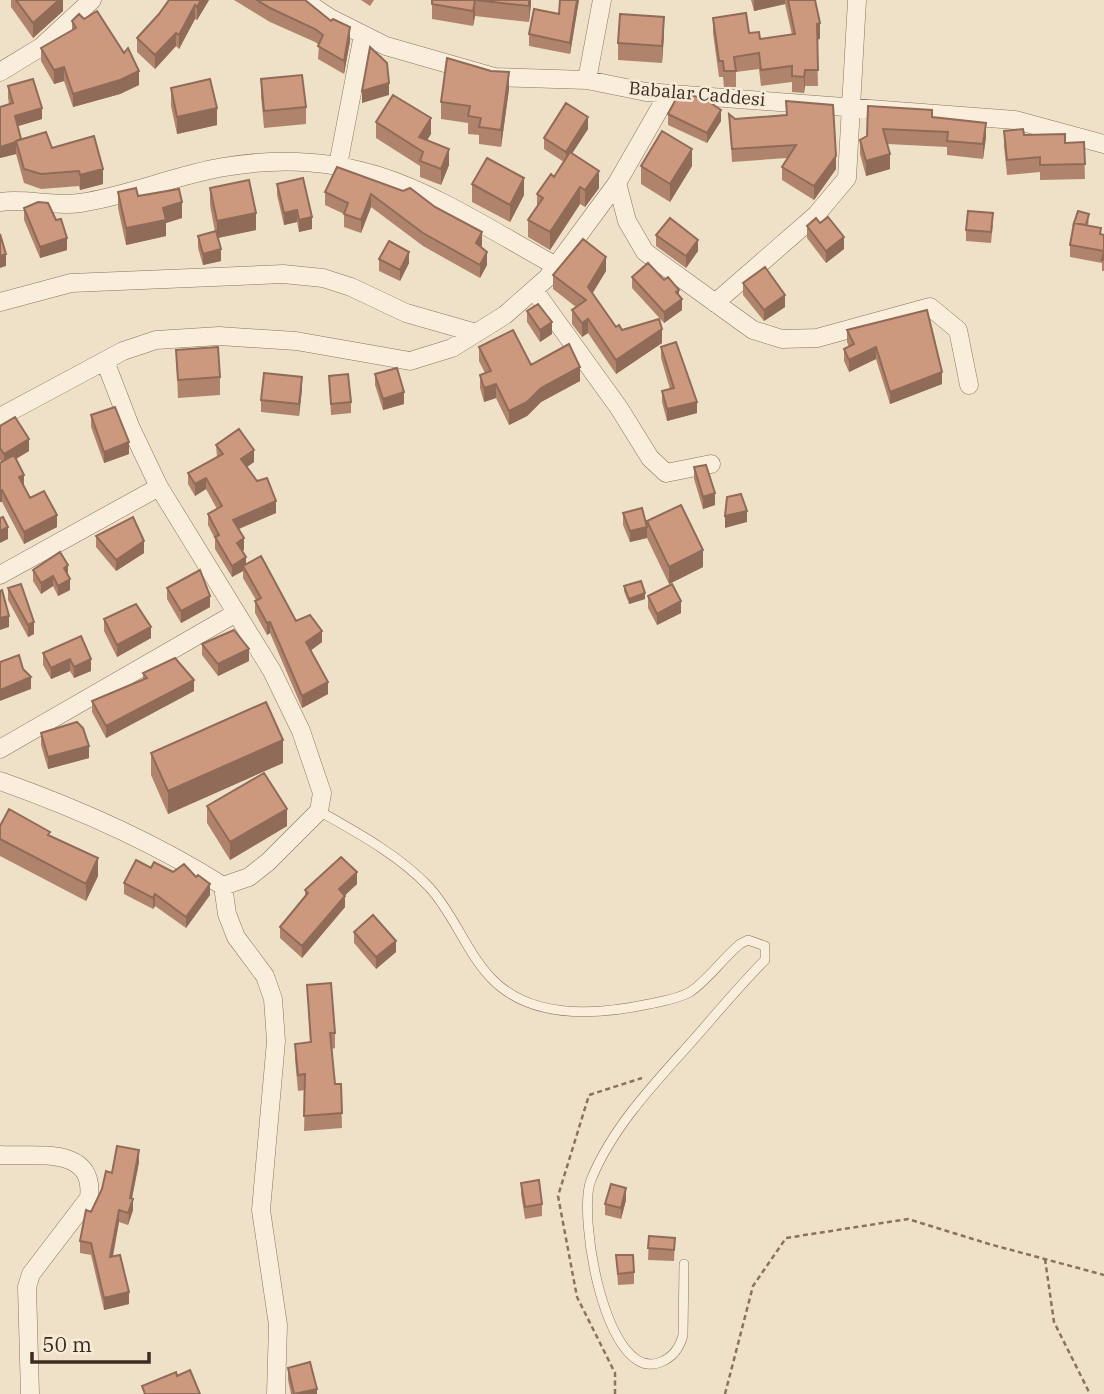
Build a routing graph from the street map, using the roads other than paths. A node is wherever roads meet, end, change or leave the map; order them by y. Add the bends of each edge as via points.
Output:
1 (92, 0) edge
2 (303, 0) edge
3 (601, 0) edge
4 (857, 0) edge
5 (363, 35) junction
6 (0, 72) edge
7 (587, 80) junction
8 (668, 94) junction
9 (852, 106) junction
10 (1104, 144) edge
11 (338, 165) junction
12 (617, 183) junction
13 (0, 202) edge
14 (556, 266) junction
15 (534, 290) junction
16 (0, 302) edge
17 (715, 303) junction
18 (476, 333) junction
19 (105, 361) junction
20 (969, 385) dead end
21 (0, 417) edge
22 (711, 464) dead end
23 (159, 487) junction
24 (0, 575) edge
25 (236, 613) junction
26 (0, 749) edge
27 (0, 781) edge
28 (319, 811) junction
29 (223, 886) junction
30 (0, 1155) edge
31 (684, 1264) dead end
32 (30, 1394) edge
33 (276, 1394) edge

1 - 6 street via 41,47
2 - 5 street, Babalar Caddesi
3 - 7 street
4 - 9 street
5 - 7 street, Babalar Caddesi via 494,77
5 - 11 street
7 - 8 street, Babalar Caddesi
8 - 9 street, Babalar Caddesi
8 - 12 street
9 - 10 street, Babalar Caddesi via 1014,120
9 - 17 street via 847,178 816,215
11 - 13 street via 296,160 223,167 77,204
11 - 14 street via 413,186
12 - 14 street
12 - 17 street via 627,221 646,252
14 - 15 street
15 - 18 street
15 - 22 street via 650,458 666,473
16 - 18 street via 71,282 283,274 323,278 406,313
17 - 20 street via 753,330 782,339 817,338 930,307 958,330
18 - 19 street via 452,348 410,361 296,341 219,336 156,340
19 - 21 street
19 - 23 street
23 - 24 street
23 - 25 street
25 - 26 street
25 - 28 street via 272,671 301,731 323,793
27 - 29 street via 134,834
28 - 29 street via 249,877
28 - 31 lane via 416,874 493,980 520,999 540,1006 595,1012 678,998 740,944 748,940 765,946 765,960 632,1111 590,1182 589,1224 597,1283 612,1326 631,1356 641,1363 662,1362 680,1345
29 - 33 street via 236,937 265,976 273,999 276,1041 261,1210 278,1325
30 - 32 street via 72,1159 88,1172 91,1182 89,1198 32,1273 27,1287

